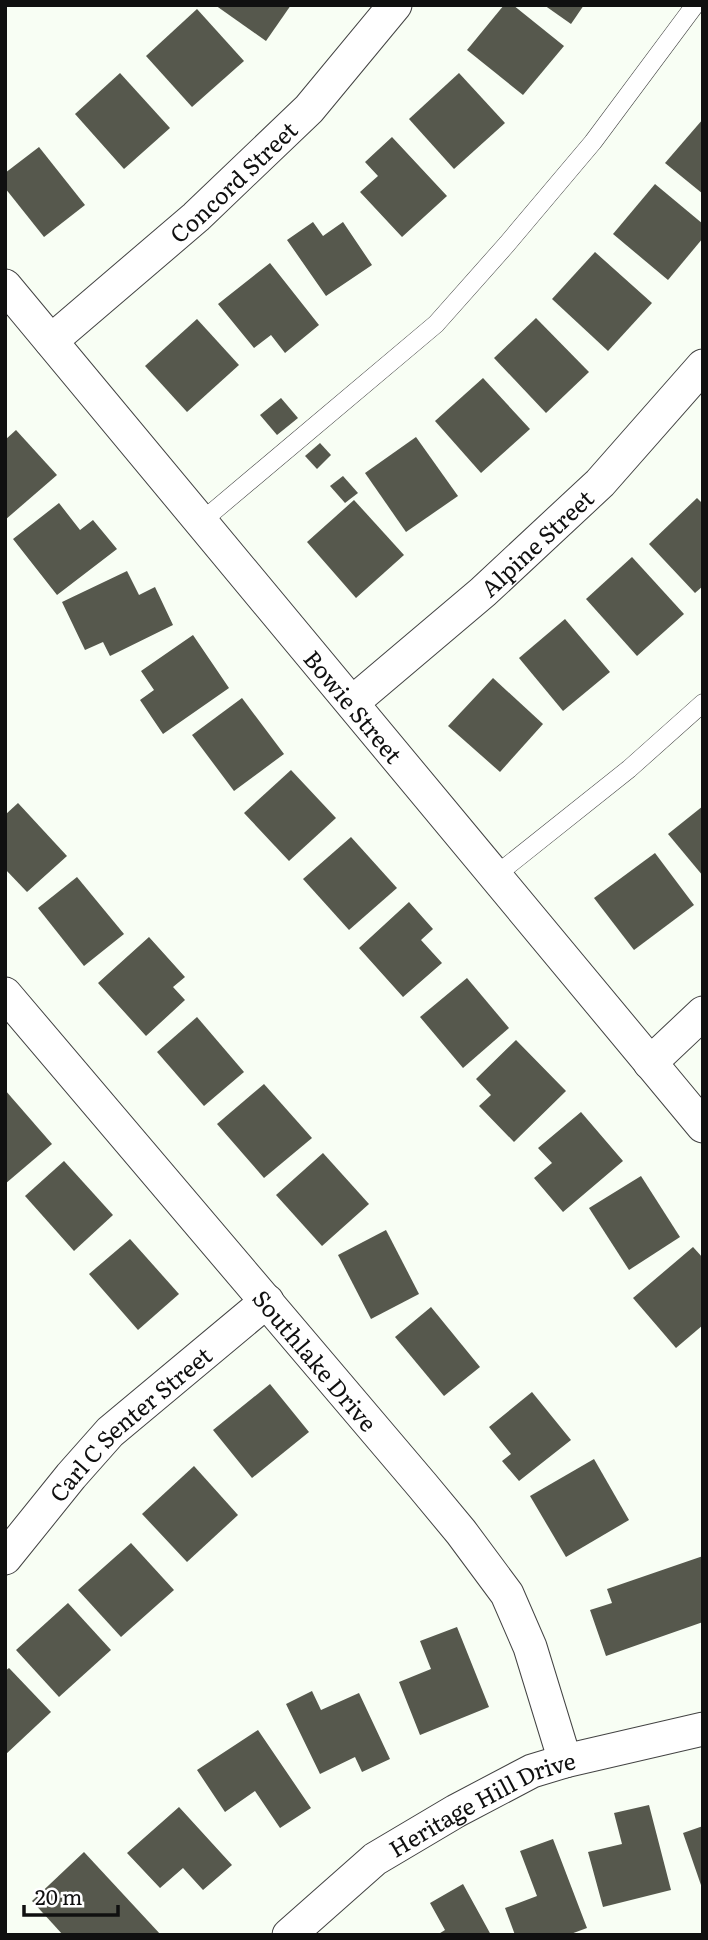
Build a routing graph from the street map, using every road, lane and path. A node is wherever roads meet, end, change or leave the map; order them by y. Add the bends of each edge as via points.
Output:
1 (395, 5) edge
2 (695, 5) edge
3 (5, 286) edge
4 (51, 341) junction
5 (703, 366) edge
6 (202, 521) junction
7 (353, 702) junction
8 (703, 703) edge
9 (496, 875) junction
10 (5, 994) edge
11 (703, 1013) edge
12 (650, 1063) junction
13 (703, 1126) edge
14 (267, 1301) junction
15 (5, 1558) edge
16 (703, 1729) edge
17 (565, 1761) junction
18 (289, 1935) edge

1 - 4 street, Concord Street via 309,109 195,217
2 - 6 lane via 593,142 436,324
3 - 4 street, Bowie Street
4 - 6 street, Bowie Street
5 - 7 street, Alpine Street via 600,483 483,592
6 - 7 street, Bowie Street
7 - 9 street, Bowie Street
8 - 9 lane
9 - 12 street, Bowie Street
10 - 14 street, Southlake Drive
11 - 12 street
12 - 13 street, Bowie Street
14 - 15 street, Carl C Senter Street via 110,1432
14 - 17 street, Southlake Drive via 461,1532 507,1594 530,1647
16 - 17 street, Heritage Hill Drive
17 - 18 street, Heritage Hill Drive via 532,1771 375,1859

